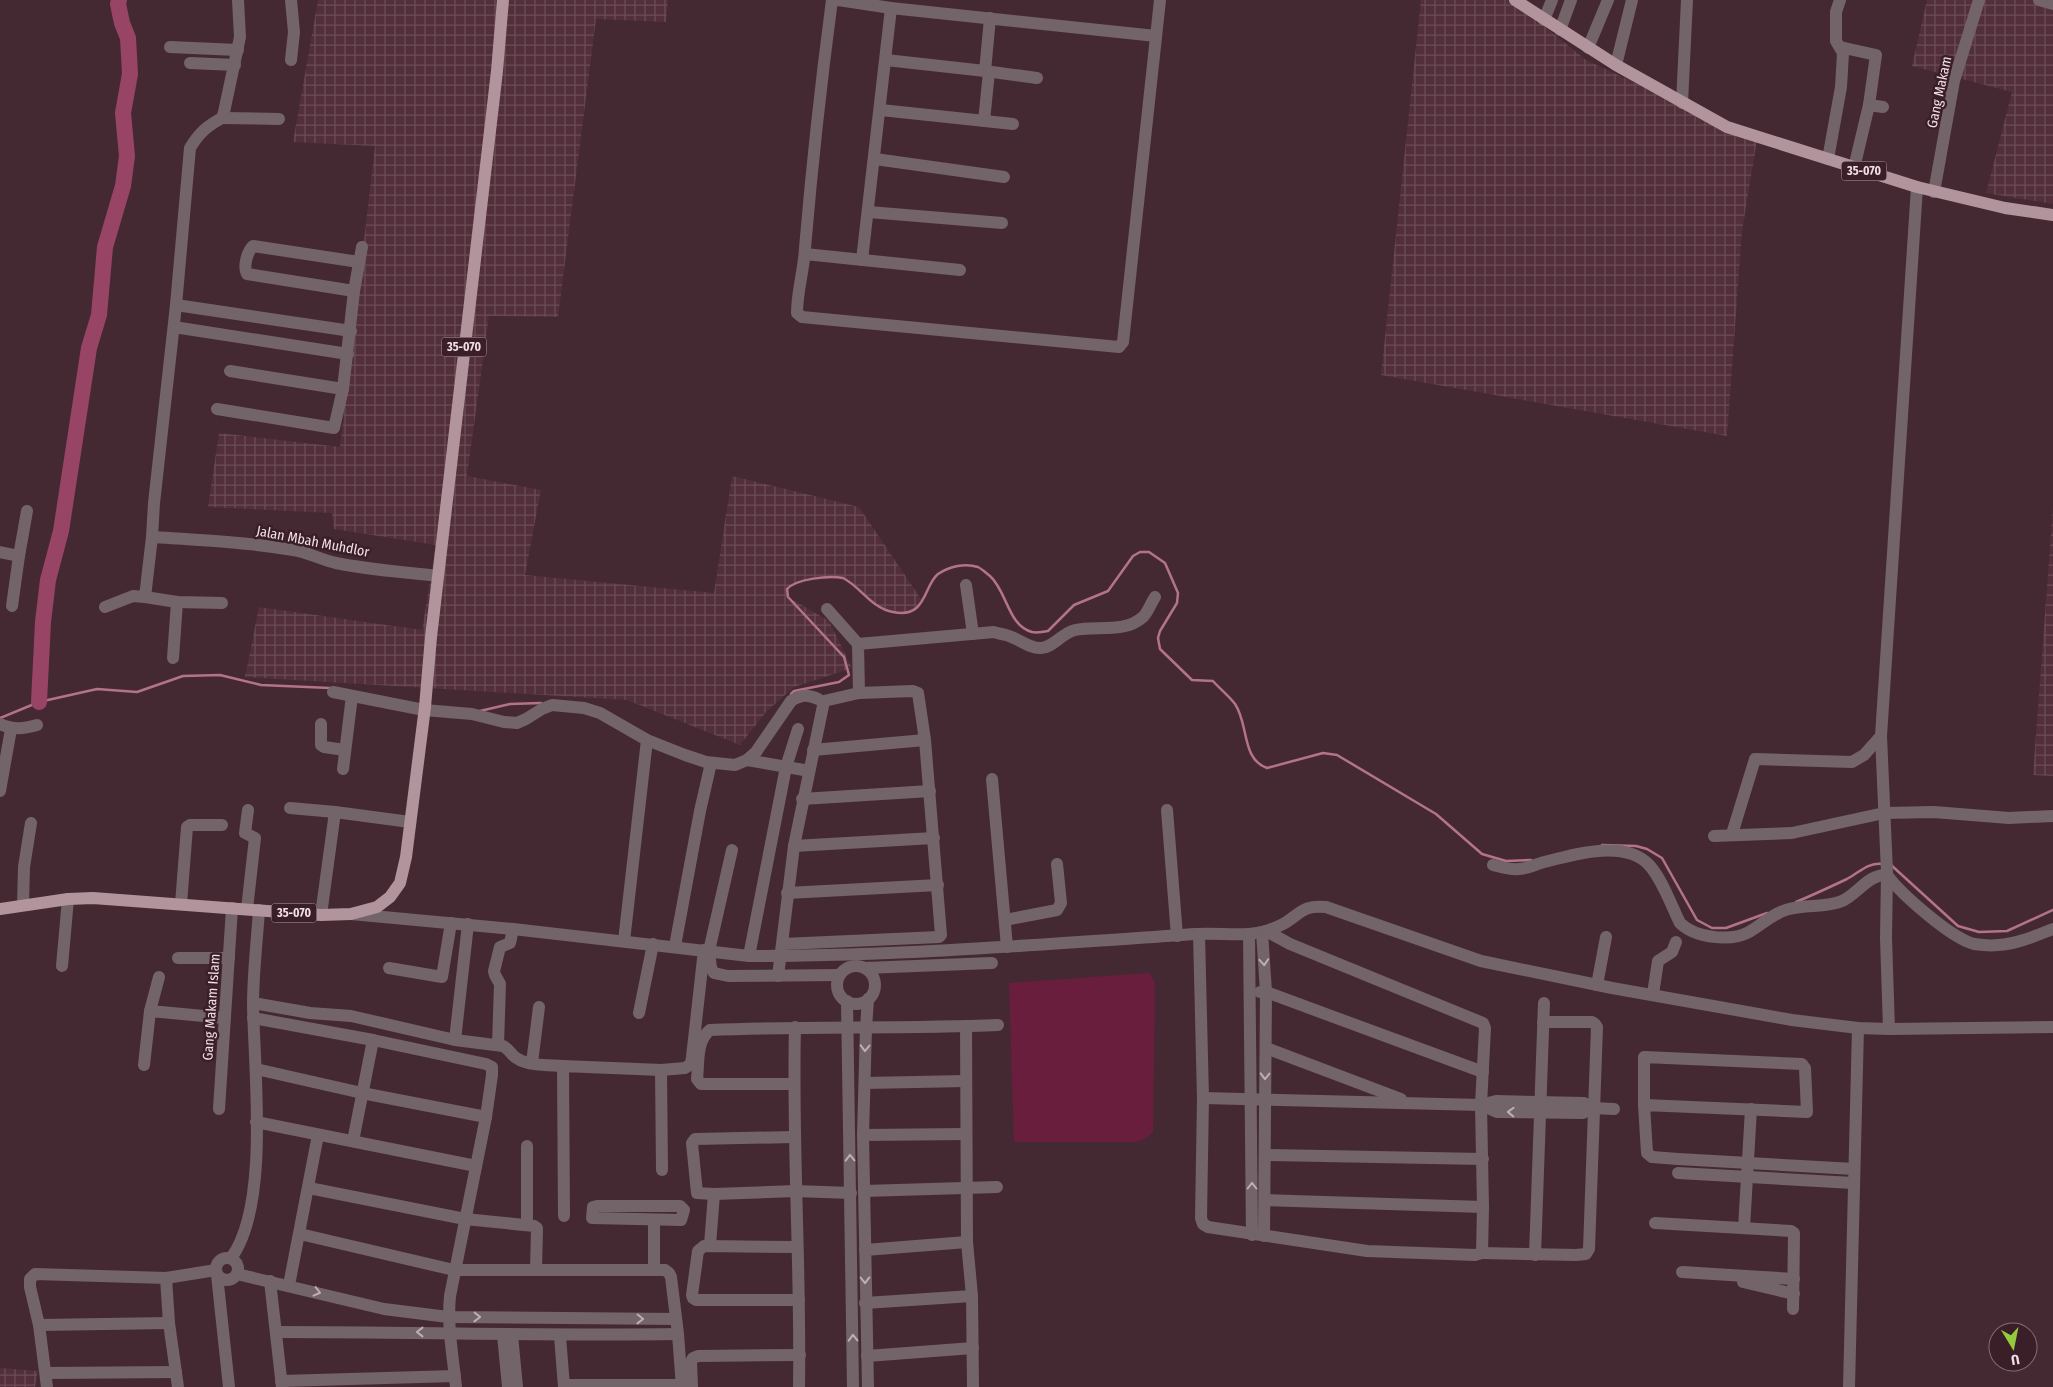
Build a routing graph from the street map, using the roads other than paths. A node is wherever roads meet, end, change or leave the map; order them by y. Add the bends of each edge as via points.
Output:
1 (238, 0) edge
2 (291, 0) edge
3 (503, 0) edge
4 (832, 0) edge
5 (838, 0) edge
6 (1160, 0) edge
7 (1515, 0) edge
8 (1552, 0) edge
9 (1571, 0) edge
10 (1608, 0) edge
11 (1632, 0) edge
12 (1687, 0) edge
13 (1840, 0) edge
14 (1979, 0) edge
15 (2039, 0) edge
16 (2053, 4) edge
17 (891, 8) junction
18 (990, 18) junction
19 (1544, 20) junction
20 (1560, 30) junction
21 (1156, 36) junction
22 (170, 47) dead end
23 (1840, 47) junction
24 (1588, 48) junction
25 (238, 50) junction
26 (291, 60) dead end
27 (886, 60) junction
28 (190, 63) dead end
29 (235, 65) junction
30 (1616, 65) junction
31 (987, 72) junction
32 (1037, 78) dead end
33 (1682, 103) junction
34 (1869, 105) junction
35 (1883, 107) dead end
36 (881, 110) junction
37 (222, 118) junction
38 (279, 119) dead end
39 (984, 121) junction
40 (1013, 124) dead end
41 (875, 159) junction
42 (1828, 159) junction
43 (1854, 168) junction
44 (1004, 178) dead end
45 (1917, 187) junction
46 (1934, 192) junction
47 (869, 212) junction
48 (2053, 215) edge
49 (1002, 223) dead end
50 (362, 247) dead end
51 (805, 254) junction
52 (862, 260) junction
53 (359, 262) junction
54 (960, 270) dead end
55 (354, 291) junction
56 (176, 305) junction
57 (174, 327) junction
58 (351, 331) junction
59 (348, 354) junction
60 (230, 371) dead end
61 (344, 389) junction
62 (217, 409) dead end
63 (27, 511) dead end
64 (152, 537) junction
65 (0, 552) edge
66 (19, 556) junction
67 (438, 576) junction
68 (966, 585) dead end
69 (146, 597) junction
70 (1155, 598) dead end
71 (177, 602) junction
72 (222, 603) dead end
73 (12, 606) dead end
74 (105, 607) dead end
75 (826, 609) dead end
76 (973, 634) junction
77 (858, 644) junction
78 (173, 658) dead end
79 (333, 692) dead end
80 (859, 693) junction
81 (352, 696) junction
82 (818, 699) dead end
83 (425, 704) junction
84 (322, 724) dead end
85 (37, 725) dead end
86 (6, 726) edge
87 (798, 729) dead end
88 (1881, 736) junction
89 (647, 740) junction
90 (925, 740) junction
91 (345, 750) junction
92 (813, 750) junction
93 (747, 760) junction
94 (711, 762) junction
95 (786, 767) junction
96 (343, 769) dead end
97 (804, 770) dead end
98 (992, 780) dead end
99 (0, 791) edge
100 (930, 791) junction
101 (802, 799) junction
102 (290, 808) dead end
103 (248, 810) dead end
104 (1167, 810) dead end
105 (335, 812) junction
106 (1884, 813) junction
107 (2053, 816) edge
108 (410, 822) junction
109 (31, 823) dead end
110 (222, 825) dead end
111 (1732, 834) junction
112 (1714, 836) dead end
113 (934, 838) junction
114 (794, 846) junction
115 (732, 850) dead end
116 (1057, 864) dead end
117 (1493, 865) dead end
118 (1887, 873) junction
119 (938, 885) junction
120 (788, 893) junction
121 (68, 900) junction
122 (181, 904) junction
123 (23, 905) junction
124 (232, 908) junction
125 (0, 909) edge
126 (253, 910) junction
127 (351, 914) junction
128 (321, 915) junction
129 (1005, 920) junction
130 (451, 923) junction
131 (468, 924) junction
132 (513, 929) junction
133 (2053, 929) edge
134 (1259, 933) junction
135 (1199, 934) junction
136 (1177, 936) junction
137 (1606, 938) dead end
138 (624, 941) junction
139 (1676, 942) dead end
140 (654, 944) junction
141 (675, 946) junction
142 (1007, 947) junction
143 (976, 948) junction
144 (782, 950) junction
145 (706, 951) junction
146 (749, 956) junction
147 (178, 958) dead end
148 (229, 958) junction
149 (860, 963) junction
150 (992, 963) dead end
151 (977, 964) junction
152 (62, 966) dead end
153 (389, 968) dead end
154 (778, 976) junction
155 (840, 976) junction
156 (159, 977) dead end
157 (1598, 985) junction
158 (1250, 992) junction
159 (1266, 992) junction
160 (1653, 994) junction
161 (868, 999) junction
162 (847, 1001) junction
163 (253, 1003) junction
164 (1544, 1003) dead end
165 (539, 1007) dead end
166 (150, 1011) junction
167 (639, 1013) dead end
168 (225, 1018) junction
169 (254, 1018) junction
170 (1543, 1022) junction
171 (998, 1025) dead end
172 (966, 1026) junction
173 (795, 1027) junction
174 (2053, 1027) edge
175 (848, 1028) junction
176 (866, 1028) junction
177 (1858, 1028) junction
178 (1889, 1029) junction
179 (373, 1040) junction
180 (455, 1040) junction
181 (498, 1045) junction
182 (1266, 1048) junction
183 (532, 1063) junction
184 (144, 1065) dead end
185 (563, 1066) junction
186 (256, 1069) junction
187 (661, 1070) junction
188 (1483, 1072) junction
189 (966, 1081) junction
190 (865, 1083) junction
191 (794, 1084) junction
192 (362, 1093) junction
193 (1203, 1098) junction
194 (1252, 1099) junction
195 (1265, 1099) junction
196 (1410, 1103) junction
197 (1481, 1105) junction
198 (1644, 1105) junction
199 (1540, 1108) junction
200 (1593, 1108) junction
201 (219, 1109) dead end
202 (1614, 1109) dead end
203 (1752, 1110) junction
204 (486, 1116) junction
205 (256, 1122) junction
206 (966, 1134) junction
207 (318, 1136) junction
208 (863, 1136) junction
209 (794, 1137) junction
210 (353, 1141) junction
211 (527, 1146) dead end
212 (1266, 1155) junction
213 (1483, 1159) junction
214 (1748, 1163) junction
215 (476, 1166) junction
216 (662, 1170) dead end
217 (1854, 1170) junction
218 (1678, 1173) dead end
219 (1747, 1177) junction
220 (1854, 1183) junction
221 (997, 1187) dead end
222 (309, 1188) junction
223 (967, 1188) junction
224 (795, 1191) junction
225 (864, 1191) junction
226 (851, 1193) junction
227 (714, 1194) junction
228 (1265, 1200) junction
229 (1483, 1207) junction
230 (564, 1216) dead end
231 (465, 1219) junction
232 (654, 1220) junction
233 (865, 1220) junction
234 (851, 1221) junction
235 (1655, 1223) dead end
236 (526, 1224) junction
237 (1744, 1228) junction
238 (300, 1234) junction
239 (1258, 1235) junction
240 (967, 1242) junction
241 (710, 1245) junction
242 (796, 1247) junction
243 (865, 1250) junction
244 (1482, 1253) junction
245 (1535, 1255) junction
246 (231, 1258) junction
247 (654, 1269) junction
248 (454, 1270) junction
249 (536, 1270) junction
250 (1682, 1272) dead end
251 (216, 1273) junction
252 (237, 1274) junction
253 (1710, 1274) junction
254 (166, 1278) junction
255 (1794, 1279) junction
256 (270, 1281) junction
257 (289, 1285) junction
258 (1794, 1294) junction
259 (972, 1296) junction
260 (799, 1300) junction
261 (866, 1303) junction
262 (1793, 1309) dead end
263 (448, 1316) junction
264 (676, 1319) junction
265 (169, 1323) junction
266 (39, 1325) junction
267 (276, 1332) junction
268 (449, 1332) junction
269 (678, 1334) junction
270 (508, 1335) junction
271 (560, 1336) junction
272 (973, 1348) junction
273 (800, 1356) junction
274 (867, 1356) junction
275 (176, 1372) junction
276 (46, 1373) junction
277 (456, 1382) edge
278 (281, 1384) edge
279 (564, 1386) edge
280 (685, 1386) edge
281 (47, 1387) edge
282 (178, 1387) edge
283 (229, 1387) edge
284 (508, 1387) edge
285 (517, 1387) edge
286 (799, 1387) edge
287 (854, 1387) edge
288 (868, 1387) edge
289 (973, 1387) edge
290 (1849, 1387) edge

1 - 25 street
2 - 26 street via 294,32
3 - 67 main road, 35-070
4 - 51 street
5 - 17 street
6 - 21 street
7 - 19 main road, 35-070
8 - 19 street
9 - 20 street
10 - 24 street
11 - 30 street
12 - 33 street
13 - 23 street via 1836,12 1836,41
14 - 46 street, Gang Makam via 1954,81
15 - 16 street
17 - 18 street
17 - 27 street
18 - 21 street
18 - 31 street
19 - 20 main road, 35-070
20 - 24 main road, 35-070
21 - 51 street via 1123,342 1119,347 802,317 797,313 797,307
22 - 25 street
23 - 34 street via 1876,55
23 - 42 street via 1843,53 1841,87
24 - 30 main road, 35-070
25 - 29 street
27 - 31 street
27 - 36 street
28 - 29 street
29 - 37 street
30 - 33 main road, 35-070
31 - 32 street
31 - 39 street
33 - 42 main road, 35-070 via 1727,127
34 - 35 street
34 - 43 street
36 - 39 street
36 - 41 street
37 - 38 street
37 - 56 street via 198,134 190,148
39 - 40 street
41 - 44 street
41 - 47 street
42 - 43 main road, 35-070
43 - 45 main road, 35-070
45 - 46 main road, 35-070
45 - 88 street
46 - 48 main road, 35-070
47 - 49 street
47 - 52 street
50 - 53 street
51 - 52 street
52 - 54 street
53 - 55 street
53 - 55 street via 253,246 245,270 247,274
55 - 58 street
56 - 57 street
56 - 58 street
57 - 59 street
57 - 64 street
58 - 59 street
59 - 61 street
60 - 61 street
61 - 62 street via 334,428
63 - 66 street
64 - 67 street, Jalan Mbah Muhdlor via 244,543 295,550 339,564
64 - 69 street
65 - 66 street
66 - 73 street
67 - 83 main road, 35-070
68 - 76 street
69 - 71 street
69 - 74 street via 133,596
70 - 76 street via 1143,617 1132,624 1076,630 1042,648 1034,648 994,632
71 - 72 street
71 - 78 street
75 - 77 street
76 - 77 street
77 - 80 street
79 - 81 street
80 - 90 street via 918,692
80 - 92 street via 824,701
81 - 83 street
81 - 91 street
82 - 93 street via 806,695 791,701
83 - 89 street via 517,723 552,706 584,708
83 - 108 main road, 35-070
84 - 91 street via 321,745
85 - 86 street via 22,729
86 - 99 street
87 - 95 street
88 - 106 street
88 - 111 street via 1864,755 1852,762 1755,759
89 - 94 street via 685,756
89 - 138 street
90 - 92 street
90 - 100 street
91 - 96 street
92 - 101 street
93 - 94 street via 735,764
93 - 95 street
94 - 141 street
95 - 97 street
95 - 146 street
98 - 129 street
100 - 101 street
100 - 113 street
101 - 114 street
102 - 105 street
103 - 126 street via 245,832 256,838
104 - 136 street
105 - 108 street
105 - 128 street
106 - 107 street via 1934,812 2009,818
106 - 111 street via 1792,833
106 - 118 street
108 - 127 main road, 35-070 via 400,883 378,907
109 - 123 street via 24,867
110 - 122 street via 187,827
111 - 112 street
113 - 114 street
113 - 119 street
114 - 120 street
115 - 145 street
116 - 129 street via 1061,903 1057,910
117 - 118 street via 1517,870 1564,858 1622,850 1637,855 1657,875 1685,928 1724,937 1750,932 1778,912 1840,902 1874,877
118 - 133 street via 1895,886 1929,916 1973,943 1997,946 2032,938
118 - 178 street
119 - 120 street
119 - 144 street via 942,932 939,937
120 - 144 street
121 - 122 main road, 35-070 via 93,898
121 - 123 main road, 35-070
121 - 152 street
122 - 124 main road, 35-070
123 - 125 main road, 35-070
124 - 126 main road, 35-070
124 - 148 street, Gang Makam Islam
126 - 128 main road, 35-070
126 - 163 street
127 - 128 main road, 35-070
127 - 130 street
129 - 142 street
130 - 131 street
130 - 153 street via 442,977
131 - 132 street
131 - 180 street
132 - 138 street
132 - 181 street via 510,943 500,947 494,971 500,984
134 - 135 street
134 - 157 street via 1286,922 1298,912 1314,906 1326,907 1481,961
134 - 158 street
134 -> 159 street
134 - 188 street via 1480,1020 1485,1028
135 - 136 street
135 - 193 street
136 - 142 street
137 - 157 street
138 - 140 street
139 - 160 street via 1672,952 1658,961
140 - 141 street
140 - 167 street
141 - 145 street
142 - 143 street
143 - 149 street
143 - 151 street
144 - 146 street
144 - 149 street
144 - 154 street
145 - 146 street
145 - 154 street via 714,973
145 - 187 street via 691,1064 685,1068
147 - 148 street
148 - 168 street, Gang Makam Islam
149 - 151 street
149 - 155 street via 844,970
149 - 161 street via 871,973 875,987
150 - 151 street
154 - 155 street
155 - 162 street via 838,990
156 - 166 street
157 - 160 street
158 - 159 street
158 - 194 street
159 - 182 street
159 - 188 street
160 - 177 street via 1792,1020
161 - 162 street via 854,1003
161 - 176 street
162 - 175 street
163 - 169 street
163 - 180 street via 351,1016
164 - 170 street
165 - 183 street
166 - 168 street
166 - 184 street
168 - 201 street, Gang Makam Islam
169 - 179 street
169 - 186 street
170 - 199 street
170 - 200 street via 1596,1024
171 - 172 street
172 - 176 street
172 - 189 street
173 - 175 street
173 - 191 street
173 - 191 street via 710,1030 700,1042 697,1079 701,1084
174 - 178 street
175 - 176 street
226 -> 175 street
176 -> 190 street
177 - 178 street
177 - 217 street
179 - 192 street
179 - 204 street via 492,1067
180 - 181 street
181 - 183 street via 509,1049 517,1059
182 -> 195 street
182 - 196 street
183 - 185 street
185 - 187 street
185 - 230 street
186 - 192 street
186 - 205 street
187 - 216 street
188 - 197 street
189 - 190 street
189 - 206 street
190 - 208 street
191 - 209 street
192 - 204 street
192 - 210 street
193 - 194 street
193 - 239 street via 1201,1220 1208,1227
194 - 195 street
239 -> 194 street
195 - 196 street
195 - 212 street
196 - 197 street
197 - 199 street via 1497,1112
197 - 213 street
198 - 203 street
198 - 203 street via 1644,1057 1802,1064 1806,1068 1806,1112
198 - 214 street via 1645,1140 1647,1152 1652,1157
199 - 200 street via 1583,1113
199 - 245 street
200 - 202 street
200 - 245 street via 1589,1249 1586,1254
203 - 214 street
204 - 215 street
205 - 207 street
205 - 246 street via 255,1178 250,1213 239,1247
206 - 208 street
206 - 223 street
207 - 210 street
207 - 222 street
208 - 225 street
209 - 224 street
209 - 227 street via 695,1139 692,1143 695,1190 701,1194
210 - 215 street
211 - 236 street
212 - 213 street
212 - 228 street
213 - 229 street
214 - 217 street
214 - 219 street
215 - 231 street
217 - 220 street
218 - 219 street
219 - 220 street
219 - 237 street
220 - 290 street
221 - 223 street
222 - 231 street
222 - 238 street
223 - 225 street
223 - 240 street
224 - 226 street
224 - 227 street
224 - 242 street
225 - 233 street
226 - 234 street
227 - 241 street
228 - 229 street
228 - 239 street
229 - 244 street
231 - 236 street
231 - 248 street
232 - 232 street via 595,1219 591,1216 593,1207 597,1206 680,1206 684,1210 681,1220
232 - 247 street
233 - 234 street
233 - 243 street
287 -> 234 street
235 - 237 street
236 - 249 street via 537,1228
237 - 255 street via 1794,1233
238 - 248 street
238 - 257 street
239 - 244 street via 1367,1251
240 - 243 street
240 - 259 street
241 - 242 street
241 - 260 street via 698,1251 692,1294 696,1300
242 - 260 street
243 -> 261 street
244 - 245 street
246 - 251 street via 221,1259
246 - 252 street via 238,1264
247 - 249 street
247 - 264 street via 670,1273
248 - 249 street
248 - 263 street
250 - 253 street
251 - 252 street via 220,1278 230,1280
251 - 254 street
251 - 283 street
252 - 256 street
253 - 255 street
253 - 258 street
254 - 265 street
254 - 266 street via 35,1274 30,1279 30,1287
255 - 258 street
256 - 257 street
256 - 267 street
257 -> 263 street via 384,1308
258 - 262 street
259 - 261 street
259 - 272 street
260 - 273 street
261 - 274 street
263 -> 264 street
263 - 268 street
264 - 269 street
265 - 266 street
265 - 275 street
266 - 276 street
268 -> 267 street
267 - 278 street
268 - 270 street
268 - 277 street
269 - 271 street
269 - 280 street
270 - 271 street
270 - 284 street
270 - 285 street
271 - 279 street
272 - 274 street
272 - 289 street
273 - 280 street via 698,1356 691,1362
273 - 286 street
274 - 288 street
275 - 276 street
275 - 282 street
276 - 281 street
277 - 278 street
279 - 280 street

